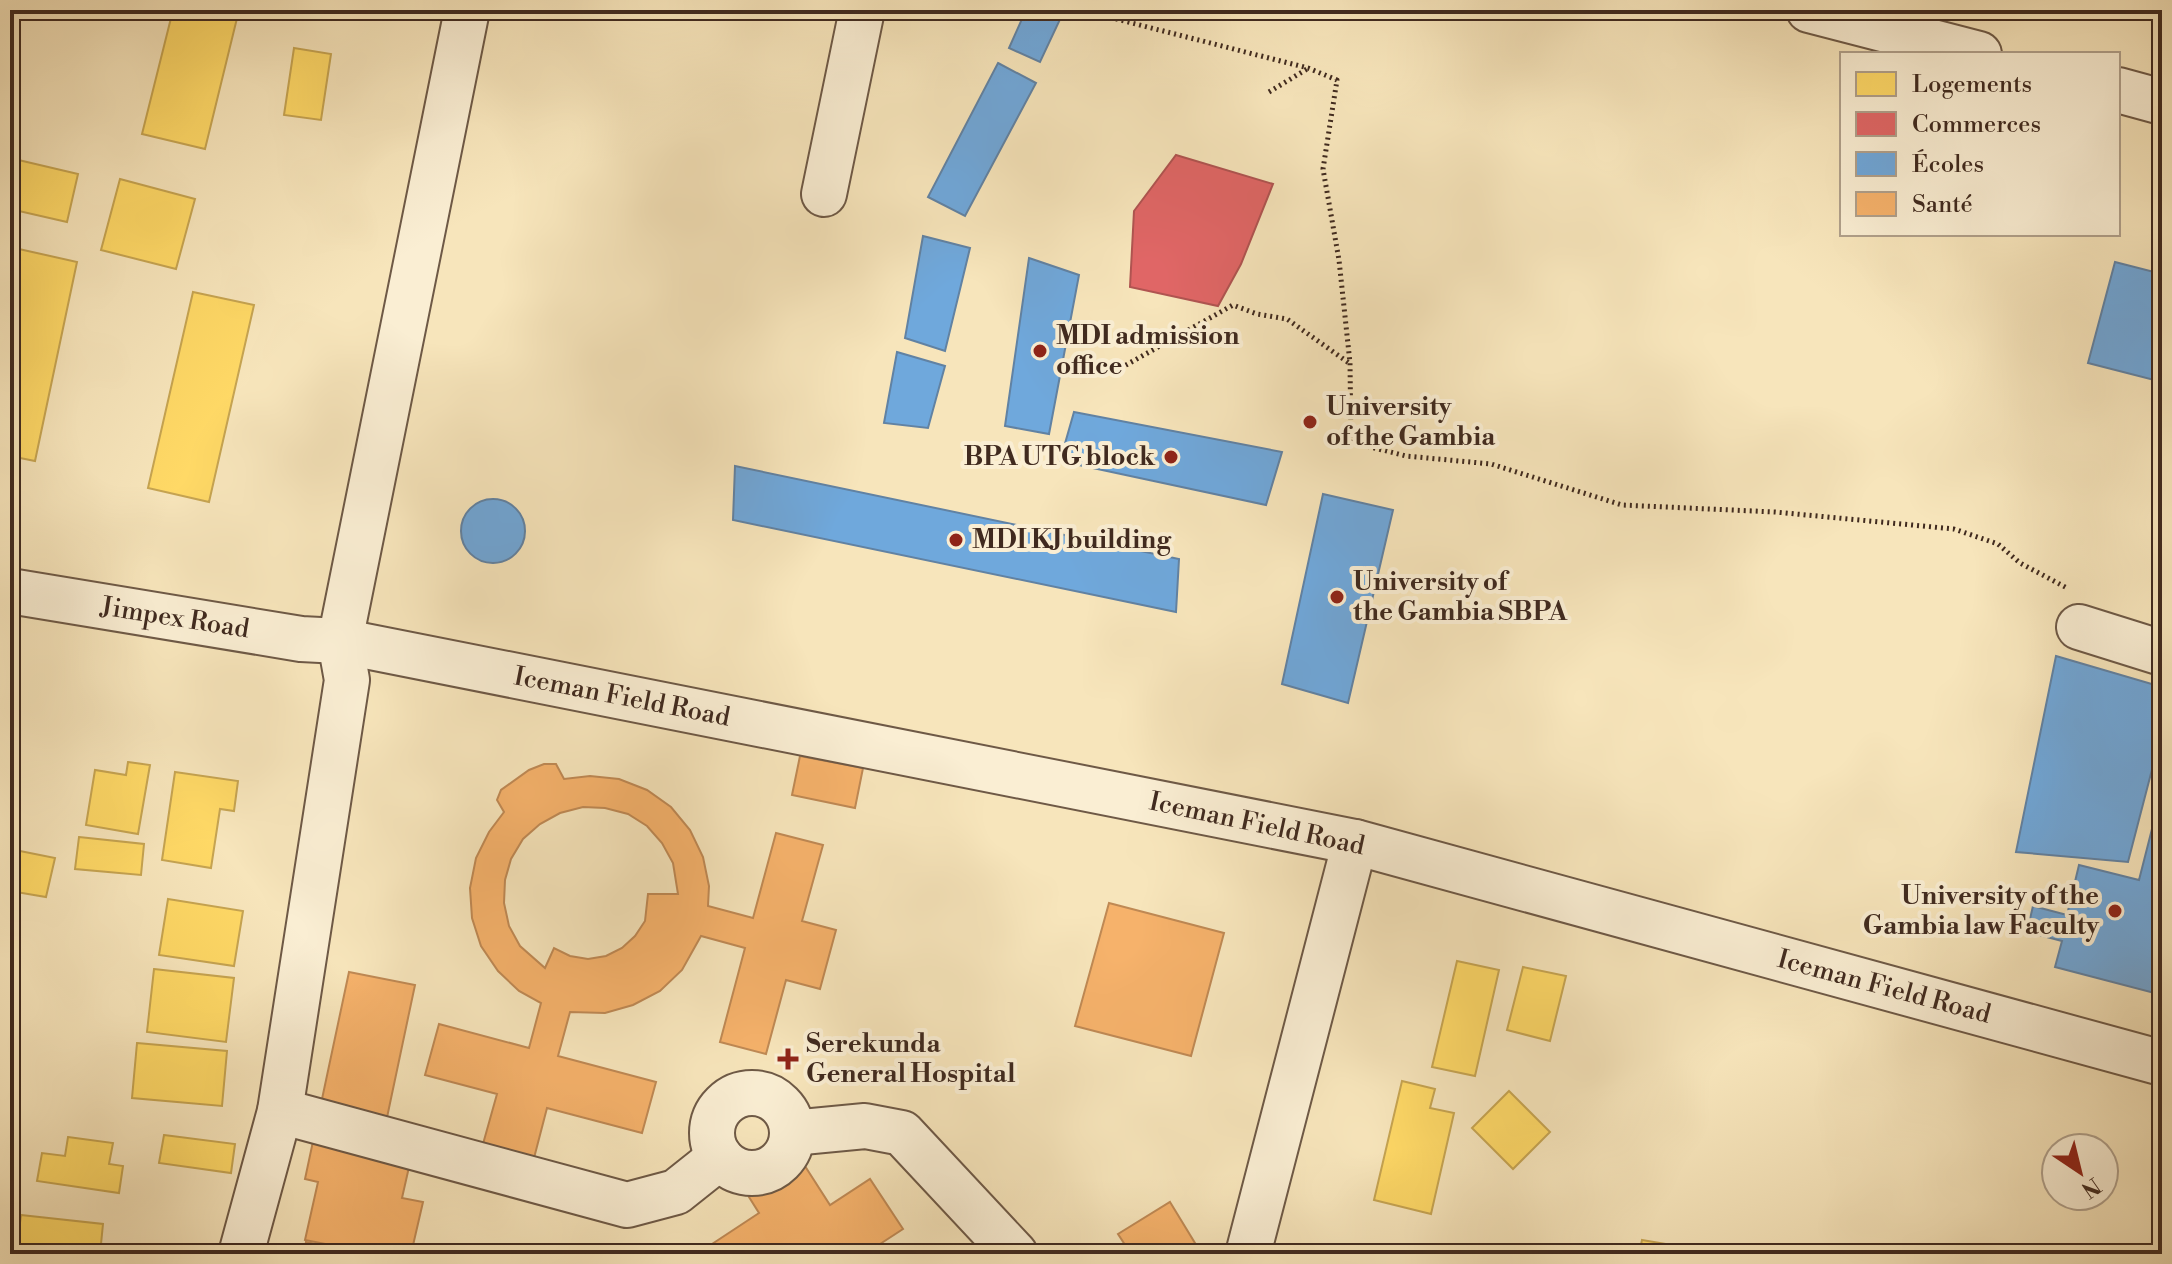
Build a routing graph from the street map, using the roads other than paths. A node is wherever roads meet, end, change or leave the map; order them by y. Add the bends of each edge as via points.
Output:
1 (467, 10) edge
2 (862, 10) edge
3 (1809, 10) edge
4 (1971, 52) edge
5 (2120, 91) edge
6 (2162, 102) edge
7 (824, 194) dead end
8 (10, 591) edge
9 (2074, 609) road end
10 (340, 641) junction
11 (2162, 653) edge
12 (1355, 842) junction
13 (2162, 1063) edge
14 (280, 1111) junction
15 (792, 1133) junction
16 (720, 1157) junction
17 (241, 1254) edge
18 (1015, 1254) edge
19 (1248, 1254) edge

1 - 10 street
2 - 7 street
3 - 4 street
5 - 6 street
8 - 10 street, Jimpex Road
9 - 11 street
10 - 12 street, Iceman Field Road
10 - 14 street via 347,680
12 - 13 street, Iceman Field Road
12 - 19 street
14 - 16 street via 627,1205 676,1192
14 - 17 street
15 - 16 street via 785,1156 765,1171 740,1172
15 - 16 street via 784,1109 775,1101 764,1095 739,1095 714,1121 714,1147
15 - 18 street via 865,1126 902,1133

